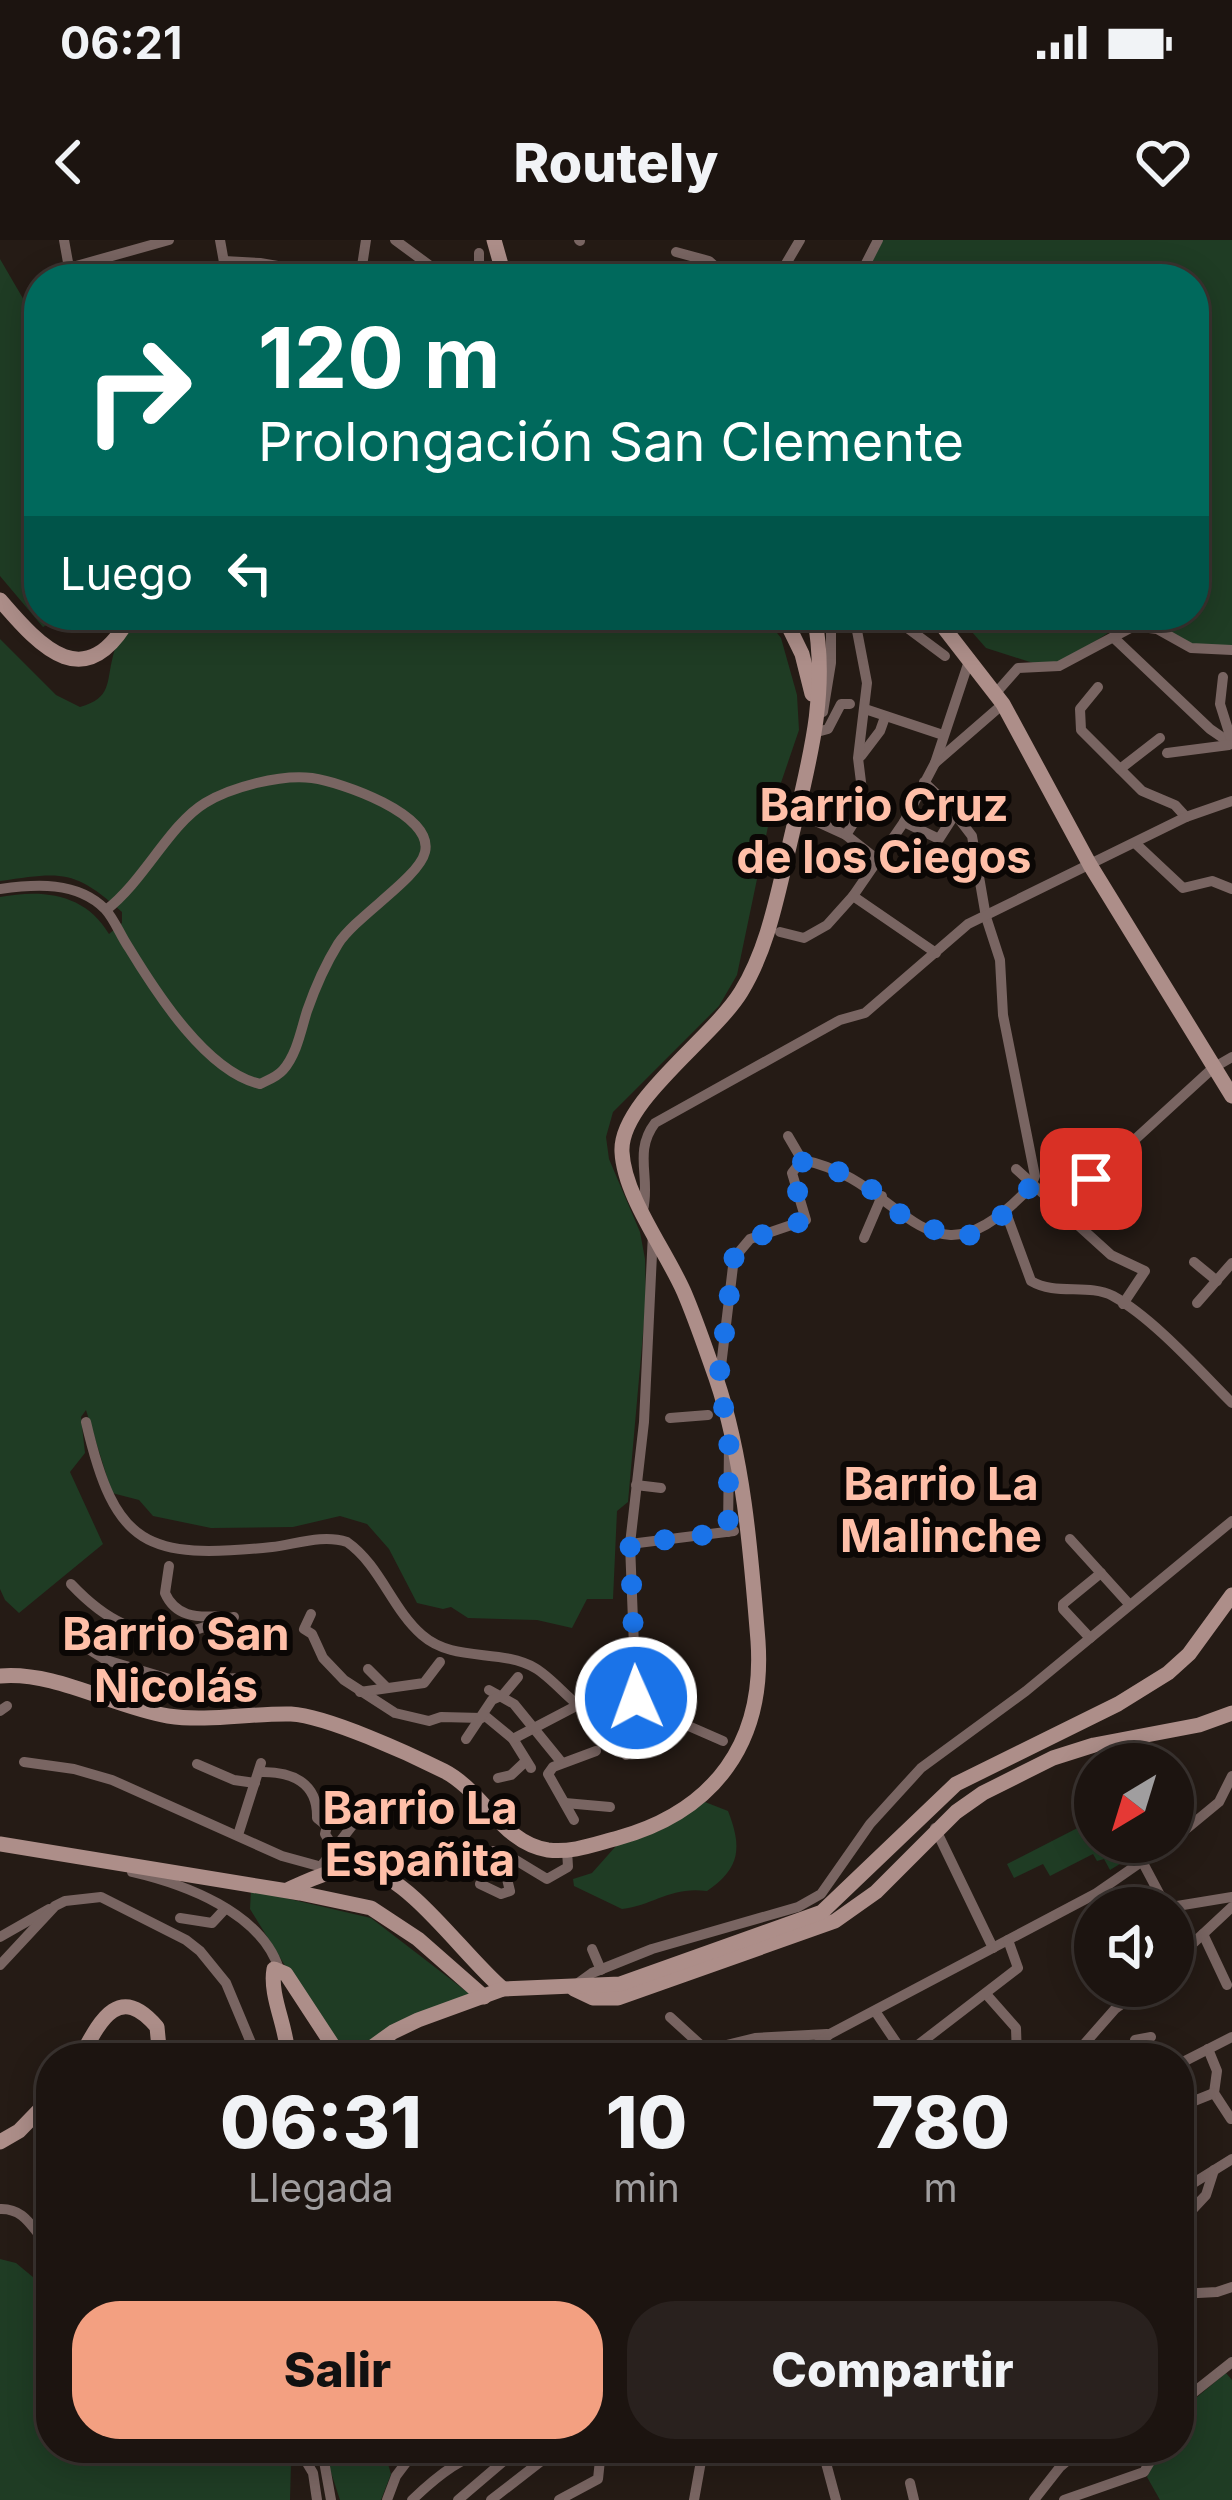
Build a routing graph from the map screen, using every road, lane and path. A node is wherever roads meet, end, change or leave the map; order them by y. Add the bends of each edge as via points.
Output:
1 (169, 240) edge
2 (220, 240) edge
3 (395, 240) edge
4 (134, 245) edge
5 (676, 252) dead end
6 (479, 254) dead end
7 (224, 261) junction
8 (91, 264) edge
9 (224, 264) edge
10 (271, 264) edge
11 (428, 264) edge
12 (479, 264) edge
13 (712, 264) edge
14 (0, 600) edge
15 (24, 629) edge
16 (25, 630) edge
17 (120, 630) edge
18 (790, 630) edge
19 (815, 630) edge
20 (831, 630) edge
21 (858, 630) edge
22 (910, 630) edge
23 (947, 630) edge
24 (1127, 630) edge
25 (1156, 630) edge
26 (1114, 638) junction
27 (1232, 650) edge
28 (945, 656) dead end
29 (970, 658) junction
30 (1223, 677) dead end
31 (1098, 686) dead end
32 (999, 699) junction
33 (850, 704) dead end
34 (865, 709) junction
35 (885, 717) junction
36 (817, 732) junction
37 (943, 735) junction
38 (1160, 738) dead end
39 (1232, 744) edge
40 (1167, 753) dead end
41 (859, 758) junction
42 (935, 763) junction
43 (1120, 769) junction
44 (924, 782) junction
45 (1232, 801) edge
46 (956, 814) junction
47 (1186, 818) junction
48 (811, 819) dead end
49 (904, 822) junction
50 (846, 835) junction
51 (1135, 843) junction
52 (879, 860) junction
53 (1090, 865) junction
54 (0, 889) edge
55 (1232, 889) edge
56 (853, 896) junction
57 (106, 910) junction
58 (986, 916) junction
59 (780, 932) dead end
60 (936, 953) junction
61 (1232, 1058) edge
62 (1213, 1068) junction
63 (1232, 1096) edge
64 (788, 1136) dead end
65 (802, 1160) junction
66 (1016, 1169) dead end
67 (1031, 1186) junction
68 (882, 1196) junction
69 (1059, 1209) junction
70 (643, 1210) junction
71 (1006, 1213) junction
72 (653, 1230) junction
73 (866, 1233) dead end
74 (1194, 1262) dead end
75 (1231, 1266) edge
76 (1217, 1281) junction
77 (1197, 1303) dead end
78 (1123, 1304) junction
79 (718, 1384) junction
80 (1232, 1403) edge
81 (708, 1415) dead end
82 (670, 1418) dead end
83 (86, 1422) dead end
84 (729, 1430) junction
85 (636, 1485) junction
86 (661, 1488) dead end
87 (1232, 1521) edge
88 (1070, 1539) dead end
89 (630, 1544) junction
90 (169, 1566) dead end
91 (1100, 1573) junction
92 (71, 1585) dead end
93 (1232, 1595) edge
94 (1129, 1604) junction
95 (311, 1615) dead end
96 (1090, 1639) junction
97 (90, 1650) dead end
98 (440, 1662) dead end
99 (368, 1669) dead end
100 (395, 1674) dead end
101 (0, 1676) edge
102 (518, 1677) dead end
103 (661, 1677) dead end
104 (408, 1686) junction
105 (249, 1687) dead end
106 (386, 1688) junction
107 (488, 1690) dead end
108 (360, 1692) junction
109 (502, 1695) junction
110 (661, 1702) dead end
111 (578, 1705) junction
112 (1232, 1712) edge
113 (483, 1717) junction
114 (622, 1720) junction
115 (684, 1724) dead end
116 (533, 1728) junction
117 (466, 1738) dead end
118 (513, 1738) junction
119 (723, 1741) dead end
120 (596, 1750) dead end
121 (626, 1755) dead end
122 (23, 1762) dead end
123 (562, 1763) junction
124 (197, 1764) dead end
125 (258, 1773) junction
126 (1232, 1776) edge
127 (498, 1778) dead end
128 (574, 1787) dead end
129 (563, 1800) junction
130 (546, 1805) dead end
131 (610, 1807) dead end
132 (358, 1818) dead end
133 (574, 1820) dead end
134 (1194, 1823) edge
135 (935, 1828) junction
136 (238, 1834) junction
137 (0, 1844) edge
138 (334, 1848) junction
139 (567, 1850) junction
140 (1143, 1863) joint
141 (98, 1868) dead end
142 (329, 1868) junction
143 (480, 1884) dead end
144 (1156, 1887) edge
145 (286, 1890) junction
146 (1232, 1897) edge
147 (1194, 1903) edge
148 (55, 1906) junction
149 (1232, 1907) edge
150 (225, 1910) junction
151 (180, 1918) dead end
152 (1203, 1934) junction
153 (0, 1937) edge
154 (1009, 1940) junction
155 (1194, 1942) edge
156 (993, 1948) junction
157 (592, 1949) dead end
158 (0, 1965) edge
159 (279, 1969) junction
160 (601, 1970) junction
161 (1227, 1985) dead end
162 (572, 1988) junction
163 (503, 1989) junction
164 (986, 1994) junction
165 (484, 1997) junction
166 (1118, 2007) edge
167 (875, 2011) junction
168 (670, 2018) dead end
169 (830, 2034) junction
170 (1151, 2037) dead end
171 (1232, 2037) edge
172 (1135, 2040) dead end
173 (89, 2043) edge
174 (159, 2043) edge
175 (248, 2043) edge
176 (286, 2043) edge
177 (331, 2043) edge
178 (380, 2043) edge
179 (698, 2043) edge
180 (729, 2043) edge
181 (819, 2043) edge
182 (894, 2043) edge
183 (920, 2043) edge
184 (1016, 2043) edge
185 (1085, 2043) edge
186 (1208, 2048) junction
187 (1194, 2056) edge
188 (1214, 2093) junction
189 (1194, 2101) edge
190 (36, 2114) edge
191 (1231, 2119) edge
192 (0, 2142) edge
193 (1232, 2159) edge
194 (1214, 2170) junction
195 (1194, 2183) edge
196 (1194, 2208) edge
197 (0, 2209) edge
198 (36, 2229) edge
199 (1232, 2287) edge
200 (1194, 2292) edge
201 (1232, 2362) edge
202 (1194, 2392) edge
203 (307, 2463) edge
204 (324, 2463) edge
205 (405, 2463) edge
206 (459, 2463) edge
207 (501, 2463) edge
208 (534, 2463) edge
209 (600, 2463) edge
210 (701, 2463) edge
211 (826, 2463) edge
212 (1065, 2463) edge
213 (1149, 2463) edge
214 (910, 2483) dead end
215 (317, 2500) edge
216 (331, 2500) edge
217 (387, 2500) edge
218 (412, 2500) edge
219 (458, 2500) edge
220 (491, 2500) edge
221 (559, 2500) edge
222 (694, 2500) edge
223 (836, 2500) edge
224 (914, 2500) edge
225 (1034, 2500) edge
226 (1064, 2500) edge

1 - 4 street
2 - 7 street
3 - 11 street
4 - 8 street
5 - 13 street
6 - 12 street
7 - 9 street
7 - 10 street
14 - 15 main road
16 - 17 main road via 50,652 76,659 110,644
18 - 36 main road
19 - 36 main road
20 - 36 street
21 - 34 street
22 - 28 street
23 - 29 main road
24 - 26 street
25 - 27 street via 1190,648
26 - 32 street via 1060,666 1018,668
26 - 39 street
29 - 32 main road
29 - 37 street
30 - 39 street via 1220,704
31 - 43 street via 1080,709 1082,730
32 - 42 street
32 - 53 main road
33 - 36 street
34 - 35 street
34 - 41 street
35 - 37 street
35 - 41 street
36 - 70 main road via 752,971 710,1033 627,1122 622,1157
37 - 42 street
38 - 43 street
39 - 40 street
41 - 50 street via 863,798
42 - 44 street
43 - 47 street
44 - 46 street
44 - 49 street
45 - 47 street
46 - 49 street via 939,839
46 - 58 street via 972,836
47 - 51 street
48 - 50 street
49 - 52 street
50 - 52 street
51 - 53 street
51 - 55 street via 1183,889 1212,881
52 - 56 street
53 - 58 street
53 - 62 main road
54 - 57 street via 46,885
56 - 59 street via 804,938
56 - 60 street
57 - 57 street via 202,1049 238,1079 260,1084 284,1070 295,1051 342,938 415,870 426,839 409,816 343,786 282,779 194,811
58 - 60 street
58 - 67 street via 1000,960
60 - 70 street via 865,1013 655,1123 642,1150
61 - 62 street
62 - 63 main road
62 - 69 street
64 - 65 street
65 - 68 street
65 - 79 street via 792,1173 806,1220 750,1239 734,1258
66 - 67 street
67 - 69 street
67 - 71 street
68 - 71 street via 894,1211 952,1238
68 - 73 street
69 - 78 street via 1111,1255 1144,1271
70 - 72 main road
71 - 78 street via 1027,1275 1040,1286 1102,1292
72 - 79 main road
72 - 85 street
74 - 76 street
75 - 76 street
76 - 77 street
78 - 80 street
79 - 84 main road
81 - 82 street
83 - 111 street via 106,1494 126,1525 152,1543 216,1549 346,1542 423,1636 532,1666
84 - 89 street via 731,1532
84 - 139 main road via 758,1642 749,1724 710,1789 686,1811
85 - 86 street
85 - 89 street
87 - 94 street
88 - 91 street
89 - 114 street via 636,1698
90 - 92 street via 165,1593 176,1609 234,1617 189,1631 143,1631 110,1621
91 - 94 street
91 - 96 street via 1063,1604
93 - 162 main road via 1168,1673 956,1784 822,1912 620,1984
94 - 96 street
95 - 108 street via 304,1629
96 - 160 street via 922,1768 810,1902
97 - 105 street via 176,1681 239,1678
98 - 104 street via 424,1683
99 - 106 street
100 - 104 street
101 - 139 main road via 42,1679 168,1716 310,1717 440,1769 516,1837
102 - 109 street
103 - 110 street
104 - 106 street
106 - 108 street
107 - 109 street
108 - 113 street via 402,1716
109 - 113 street
109 - 116 street
111 - 114 street
111 - 116 street
112 - 135 main road via 1053,1758 983,1792
113 - 117 street
113 - 118 street
114 - 121 street
115 - 119 street
116 - 118 street
116 - 123 street
118 - 127 street via 528,1765
120 - 123 street
122 - 136 street via 112,1780
123 - 129 street via 548,1774
124 - 125 street via 235,1780
125 - 136 street
125 - 138 street via 284,1772 305,1784
126 - 134 street via 1219,1802
128 - 129 street
129 - 130 street
129 - 131 street
129 - 133 street
132 - 138 street
135 - 156 street
135 - 162 main road via 856,1909 812,1932 617,1998
136 - 142 street
137 - 145 main road
138 - 142 street
139 - 143 street via 568,1867 547,1880 497,1850 489,1859 510,1891
140 - 144 street
140 - 154 street
141 - 150 street via 181,1885
142 - 145 main road
142 - 163 main road via 387,1877
145 - 165 main road via 371,1908
146 - 147 street
148 - 153 street
148 - 158 street
148 - 175 street via 84,1897 110,1901 186,1940 200,1951
149 - 152 street
150 - 151 street via 212,1923
150 - 159 street via 266,1945
152 - 155 street
152 - 161 street
154 - 156 street
154 - 164 street via 1018,1968
156 - 167 street
157 - 160 street
159 - 176 main road via 272,1985
159 - 177 main road
160 - 162 street
162 - 163 main road
163 - 165 main road
164 - 183 street
164 - 184 street via 1016,2028
165 - 178 main road
166 - 185 street
167 - 169 street
167 - 182 street
168 - 179 street
169 - 180 street
169 - 181 street
170 - 172 street
171 - 186 street
173 - 174 main road via 103,2019 125,2006 157,2027
186 - 187 street
186 - 188 street
188 - 189 street
188 - 191 street
190 - 192 main road
193 - 194 street
194 - 195 street
194 - 196 street
197 - 198 street via 14,2210
199 - 200 street
201 - 202 street
203 - 215 street
204 - 216 street
205 - 217 street
206 - 218 street
207 - 219 street
208 - 220 street
209 - 221 street via 598,2479
210 - 222 street
211 - 223 street
212 - 225 street
213 - 226 street via 1144,2472
214 - 224 street

